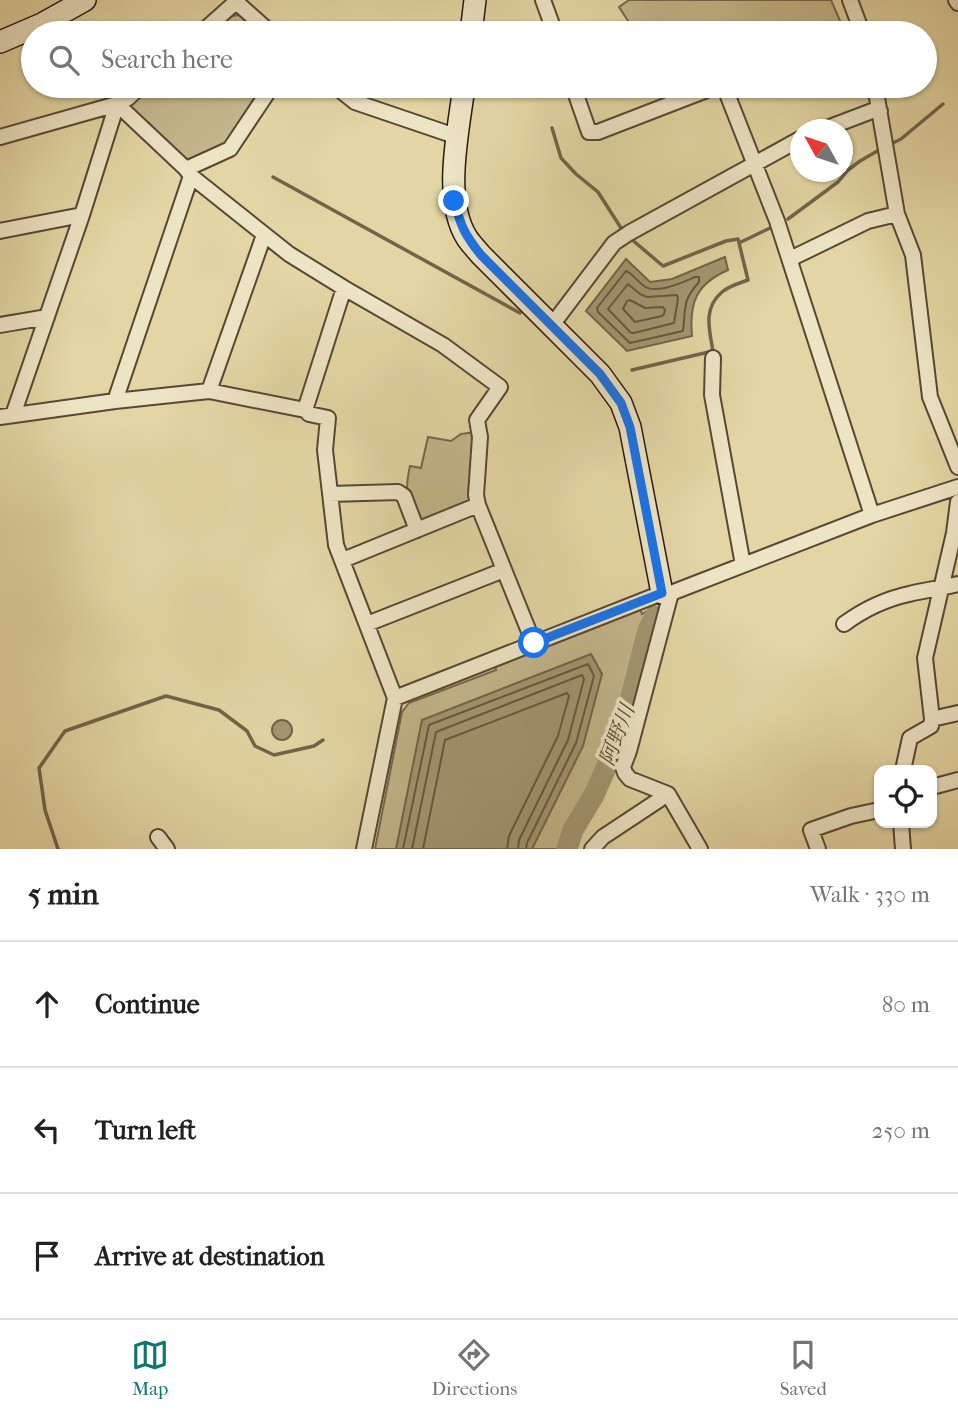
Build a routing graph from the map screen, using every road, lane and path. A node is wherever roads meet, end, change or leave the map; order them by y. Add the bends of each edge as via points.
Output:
1 (85, 0) edge
2 (475, 0) edge
3 (543, 0) edge
4 (850, 0) edge
5 (236, 1) edge
6 (47, 21) edge
7 (214, 21) edge
8 (258, 21) edge
9 (472, 21) edge
10 (551, 21) edge
11 (858, 21) edge
12 (21, 33) edge
13 (0, 42) edge
14 (126, 98) edge
15 (264, 98) edge
16 (350, 98) edge
17 (463, 98) edge
18 (578, 98) edge
19 (686, 98) edge
20 (729, 98) edge
21 (877, 98) edge
22 (117, 104) junction
23 (880, 111) junction
24 (851, 119) edge
25 (0, 137) edge
26 (458, 137) junction
27 (790, 145) edge
28 (755, 164) junction
29 (189, 173) junction
30 (897, 214) junction
31 (82, 215) junction
32 (0, 231) edge
33 (264, 235) junction
34 (790, 259) junction
35 (344, 288) junction
36 (47, 317) junction
37 (0, 325) edge
38 (552, 325) junction
39 (713, 358) dead end
40 (209, 391) junction
41 (115, 401) junction
42 (305, 410) junction
43 (6, 416) edge
44 (958, 467) edge
45 (958, 487) edge
46 (330, 494) junction
47 (958, 502) edge
48 (478, 505) junction
49 (872, 515) junction
50 (417, 530) junction
51 (343, 560) junction
52 (743, 565) junction
53 (504, 570) junction
54 (958, 584) edge
55 (941, 588) junction
56 (666, 593) junction
57 (367, 624) junction
58 (844, 624) dead end
59 (534, 643) junction
60 (395, 698) junction
61 (958, 712) edge
62 (932, 719) junction
63 (905, 765) edge
64 (958, 780) edge
65 (937, 786) edge
66 (668, 794) junction
67 (874, 811) edge
68 (901, 828) edge
69 (364, 849) edge
70 (592, 849) edge
71 (700, 849) edge
72 (818, 849) edge
73 (903, 849) edge

1 - 6 street
2 - 9 street
3 - 10 street
4 - 11 street
5 - 7 street
5 - 8 street
12 - 13 street
14 - 22 street
15 - 29 street via 230,149
16 - 26 street
17 - 26 street
18 - 19 street via 590,131 598,132
20 - 28 street
21 - 23 street
22 - 25 street
22 - 29 street
22 - 31 street
23 - 24 street
23 - 30 street
26 - 38 street via 454,201 466,237
27 - 28 street
28 - 34 street
28 - 38 street via 614,243
29 - 33 street
29 - 41 street
30 - 34 street via 868,221
30 - 44 street via 912,255 930,397
31 - 32 street
31 - 36 street
33 - 35 street
33 - 40 street
34 - 49 street
35 - 42 street
35 - 48 street via 443,345 500,387 477,420
36 - 37 street
36 - 43 street
38 - 56 street via 600,374 626,414
39 - 52 street via 712,396
40 - 41 street
40 - 42 street
41 - 43 street
42 - 46 street via 328,418
45 - 49 street
46 - 50 street via 398,492 404,496
46 - 51 street via 336,545
47 - 55 street
48 - 50 street
48 - 53 street
49 - 52 street
50 - 51 street
51 - 57 street
52 - 56 street
53 - 57 street
53 - 59 street
54 - 55 street
55 - 58 street via 908,594 857,614
55 - 62 street via 925,659
56 - 59 street
56 - 66 street via 623,767 629,779
57 - 60 street
59 - 60 street
60 - 69 street
61 - 62 street
62 - 63 street via 931,726 911,738
64 - 65 street
66 - 70 street
66 - 71 street
67 - 72 street via 811,830
68 - 73 street

